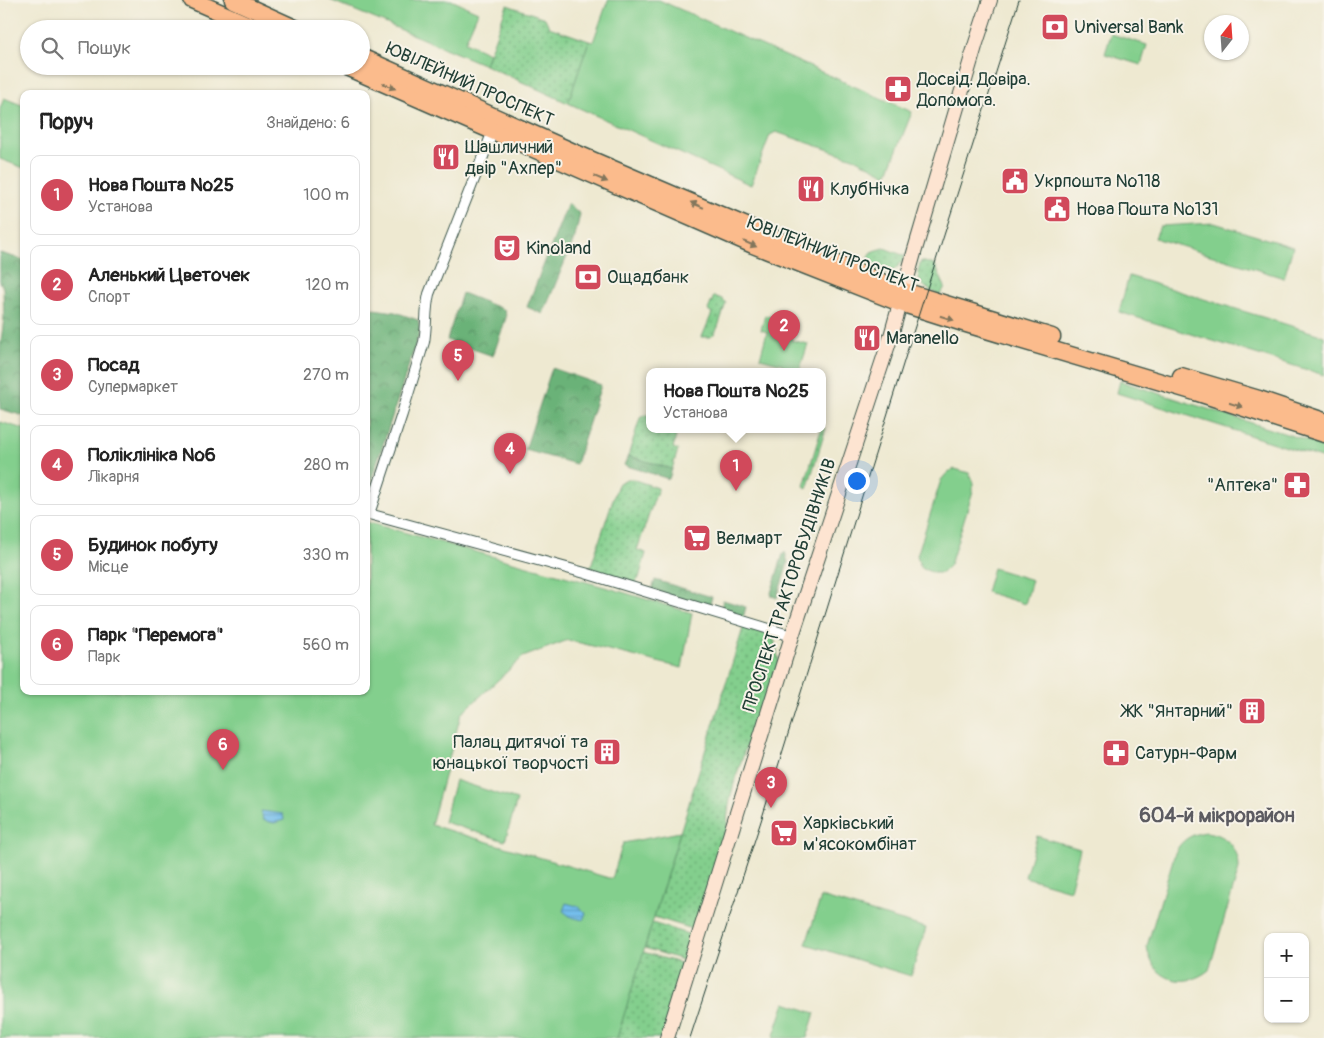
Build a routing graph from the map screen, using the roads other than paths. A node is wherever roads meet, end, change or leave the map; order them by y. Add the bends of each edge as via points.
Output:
1 (192, 0) edge
2 (232, 0) edge
3 (990, 0) edge
4 (238, 20) edge
5 (277, 20) edge
6 (370, 62) edge
7 (367, 75) edge
8 (495, 124) junction
9 (902, 297) junction
10 (1324, 421) edge
11 (1324, 434) edge
12 (370, 511) edge
13 (370, 514) edge
14 (792, 636) junction
15 (667, 1038) edge

1 - 4 main road
2 - 5 main road
3 - 9 main road, ПРОСПЕКТ ТРАКТОРОБУДІВНИКІВ
6 - 8 main road, ЮВІЛЕЙНИЙ ПРОСПЕКТ
7 -> 8 main road, ЮВІЛЕЙНИЙ ПРОСПЕКТ
8 - 9 main road, ЮВІЛЕЙНИЙ ПРОСПЕКТ via 575,160 796,248
8 - 12 street via 429,294 424,342
9 - 10 main road, ЮВІЛЕЙНИЙ ПРОСПЕКТ via 1075,344
9 -> 11 main road, ЮВІЛЕЙНИЙ ПРОСПЕКТ via 966,324
9 - 14 main road, ПРОСПЕКТ ТРАКТОРОБУДІВНИКІВ
13 - 14 street via 585,573
14 - 15 main road, ПРОСПЕКТ ТРАКТОРОБУДІВНИКІВ

